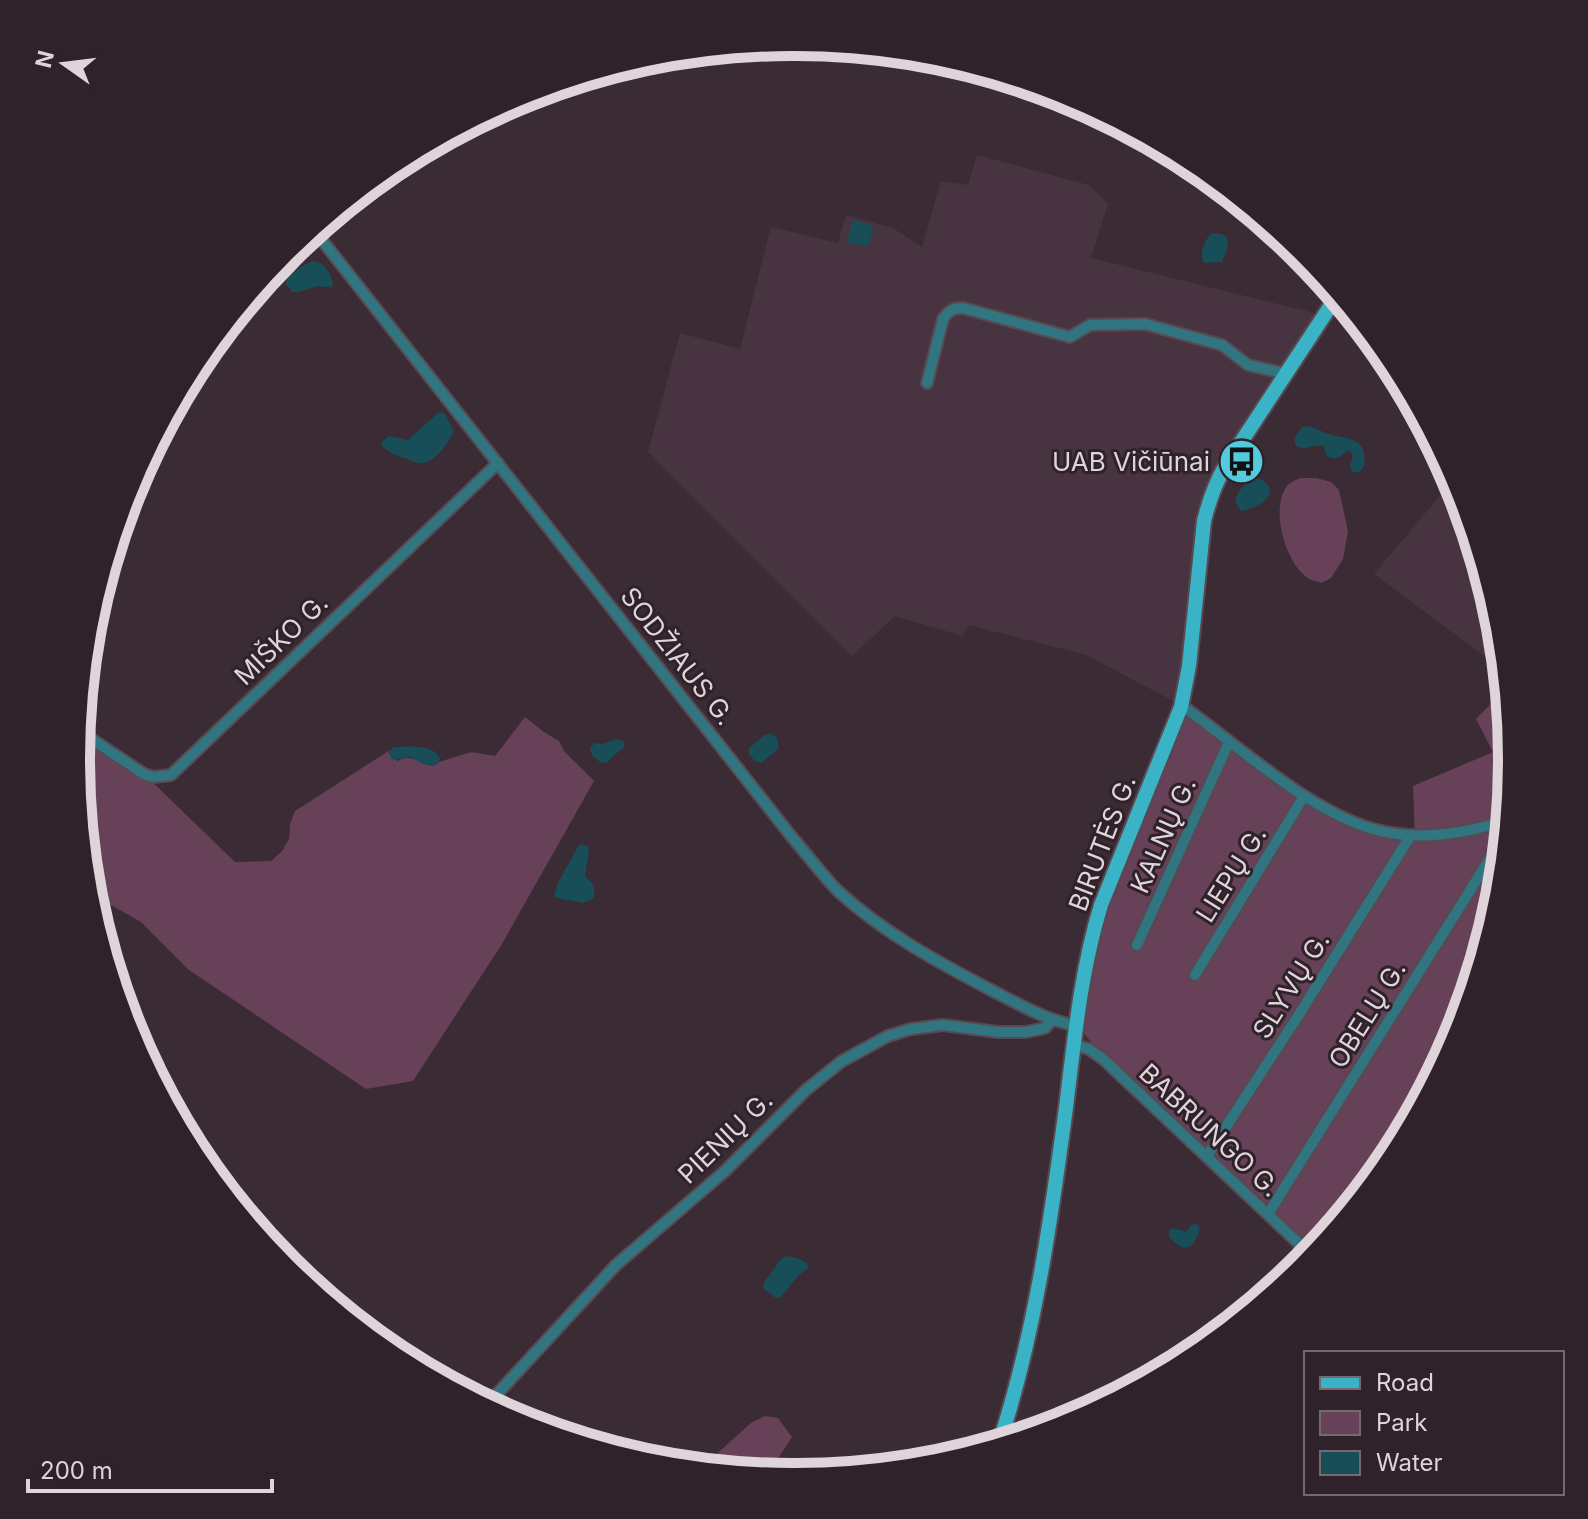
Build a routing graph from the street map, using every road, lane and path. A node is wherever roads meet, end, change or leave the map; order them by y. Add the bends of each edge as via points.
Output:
1 (321, 239) edge
2 (1331, 306) edge
3 (1287, 374) junction
4 (927, 383) dead end
5 (498, 463) junction
6 (1181, 707) junction
7 (91, 739) edge
8 (1229, 742) junction
9 (1304, 796) junction
10 (1494, 824) edge
11 (1411, 835) junction
12 (1490, 859) edge
13 (1137, 945) dead end
14 (1195, 975) dead end
15 (1052, 1020) junction
16 (1077, 1026) junction
17 (1074, 1045) junction
18 (1207, 1156) junction
19 (1268, 1214) junction
20 (1301, 1246) edge
21 (495, 1395) edge
22 (1003, 1431) edge

1 - 5 street, SODŽIAUS G.
2 - 3 main road, BIRUTĖS G.
3 - 4 street via 1248,365 1222,345 1145,324 1090,325 1070,337 954,308 943,319
3 - 6 main road, BIRUTĖS G. via 1226,465 1208,504
5 - 7 street, MIŠKO G. via 171,775 144,774
5 - 15 street, SODŽIAUS G. via 836,889 922,952
6 - 8 street
6 - 16 main road, BIRUTĖS G. via 1101,905
8 - 9 street
8 - 13 street, KALNŲ G.
9 - 11 street via 1357,824
9 - 14 street, LIEPŲ G.
10 - 11 street
11 - 18 street, SLYVŲ G.
12 - 19 street, OBELŲ G.
15 - 16 street, SODŽIAUS G.
15 - 21 street, PIENIŲ G. via 1045,1028 1026,1032 943,1025 911,1029 842,1061 616,1265
16 - 17 main road, BIRUTĖS G.
17 - 18 street, BABRUNGO G. via 1103,1059
17 - 22 main road, BIRUTĖS G. via 1034,1313
18 - 19 street, BABRUNGO G.
19 - 20 street, BABRUNGO G.

